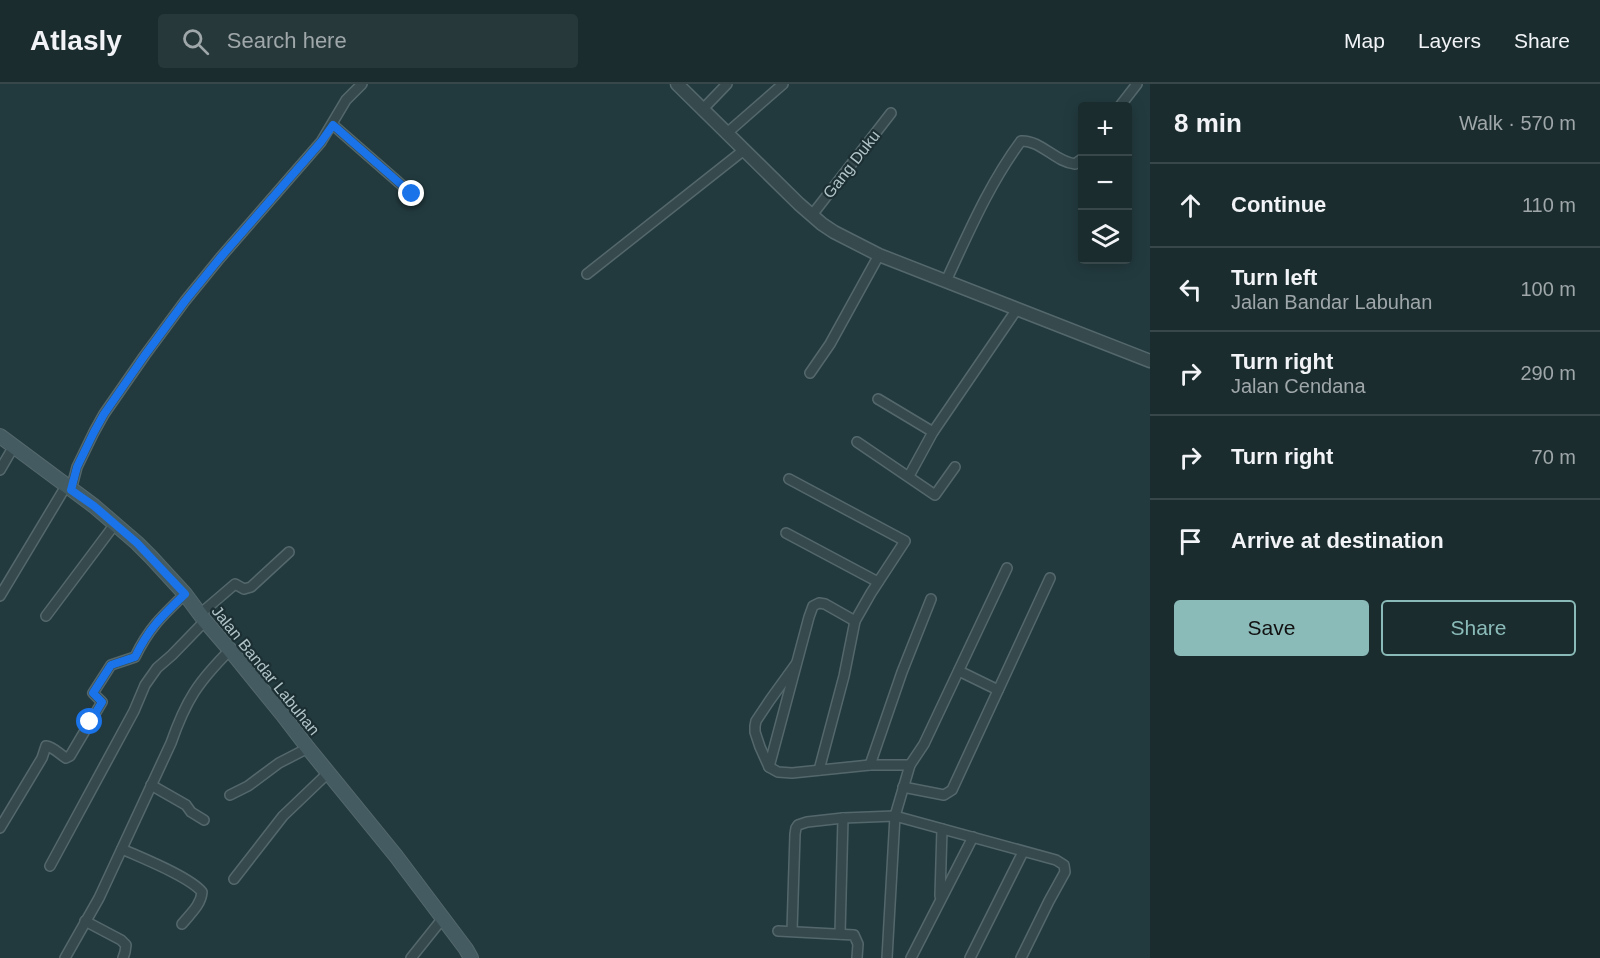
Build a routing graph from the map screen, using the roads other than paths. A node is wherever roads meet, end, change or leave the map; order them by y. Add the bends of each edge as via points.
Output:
1 (362, 84) edge
2 (676, 84) edge
3 (727, 84) edge
4 (783, 84) edge
5 (1137, 84) edge
6 (1123, 102) edge
7 (702, 110) junction
8 (891, 112) dead end
9 (333, 125) junction
10 (727, 133) junction
11 (744, 150) junction
12 (1078, 162) edge
13 (412, 194) dead end
14 (812, 215) junction
15 (879, 255) junction
16 (587, 274) dead end
17 (946, 281) junction
18 (1017, 309) junction
19 (1150, 361) edge
20 (810, 373) dead end
21 (878, 399) dead end
22 (933, 432) junction
23 (0, 436) edge
24 (856, 442) dead end
25 (14, 446) junction
26 (955, 467) dead end
27 (0, 470) edge
28 (909, 476) junction
29 (789, 479) dead end
30 (68, 488) junction
31 (115, 524) junction
32 (786, 533) dead end
33 (289, 552) dead end
34 (1007, 568) dead end
35 (1050, 578) dead end
36 (878, 582) junction
37 (185, 594) junction
38 (0, 596) edge
39 (931, 598) dead end
40 (46, 616) dead end
41 (202, 617) junction
42 (855, 621) junction
43 (231, 650) junction
44 (796, 664) junction
45 (959, 671) junction
46 (998, 690) junction
47 (308, 748) junction
48 (870, 765) junction
49 (910, 765) junction
50 (769, 767) junction
51 (819, 770) junction
52 (328, 773) junction
53 (151, 785) junction
54 (903, 787) junction
55 (230, 795) dead end
56 (895, 816) junction
57 (843, 818) junction
58 (204, 820) dead end
59 (0, 828) edge
60 (942, 829) junction
61 (973, 837) junction
62 (122, 849) junction
63 (1023, 852) junction
64 (50, 866) dead end
65 (234, 879) dead end
66 (940, 900) junction
67 (443, 918) junction
68 (85, 921) junction
69 (182, 924) dead end
70 (778, 931) dead end
71 (792, 931) junction
72 (840, 934) junction
73 (64, 958) edge
74 (123, 958) edge
75 (411, 958) edge
76 (471, 958) edge
77 (857, 958) edge
78 (886, 958) edge
79 (911, 958) edge
80 (970, 958) edge
81 (1021, 958) edge

1 - 9 street via 346,100
2 - 7 street
3 - 7 street
4 - 10 street
5 - 6 street
7 - 10 street
8 - 14 street, Gang Duku
9 - 13 street
9 - 30 street via 220,258 145,355 104,414
10 - 11 street
11 - 14 street
11 - 16 street
12 - 17 street via 1066,163 1030,142 1021,141 985,200
14 - 15 street via 834,232
15 - 17 street
15 - 20 street
17 - 18 street
18 - 19 street
18 - 22 street
21 - 22 street
22 - 28 street
23 - 25 main road, Jalan Bandar Labuhan
24 - 28 street
25 - 27 street
25 - 30 main road, Jalan Bandar Labuhan
26 - 28 street via 935,495
29 - 36 street via 905,541
30 - 31 main road, Jalan Bandar Labuhan
30 - 38 street
31 - 37 main road, Jalan Bandar Labuhan
31 - 40 street
32 - 36 street
33 - 41 street via 250,587 244,589 236,584
34 - 45 street
35 - 46 street
36 - 42 street
37 - 41 main road, Jalan Bandar Labuhan
37 - 59 street via 145,636 135,657 111,665 103,676 93,693 102,702 70,756 66,758 46,746
39 - 48 street
41 - 43 main road, Jalan Bandar Labuhan
41 - 64 street via 146,685
42 - 44 street via 816,603
42 - 51 street
43 - 47 main road, Jalan Bandar Labuhan
43 - 53 street via 209,671 189,699
44 - 50 street
44 - 50 street via 756,721 755,732
45 - 46 street
45 - 49 street
46 - 54 street via 952,790 944,795
47 - 52 main road, Jalan Bandar Labuhan
47 - 55 street
48 - 49 street
48 - 51 street
49 - 54 street
50 - 51 street via 784,773
52 - 65 street via 284,816
52 - 67 main road, Jalan Bandar Labuhan
53 - 58 street
53 - 62 street
54 - 56 street
56 - 57 street
56 - 60 street
56 - 78 street
57 - 71 street via 801,823 796,828
57 - 72 street
60 - 61 street
60 - 66 street
61 - 63 street
61 - 66 street
62 - 68 street
62 - 69 street via 198,887 201,899
63 - 80 street
63 - 81 street via 1061,862 1065,872
66 - 79 street
67 - 75 street
67 - 76 main road, Jalan Bandar Labuhan
68 - 73 street
68 - 74 street via 121,940 126,945
70 - 71 street
71 - 72 street
72 - 77 street via 856,938

